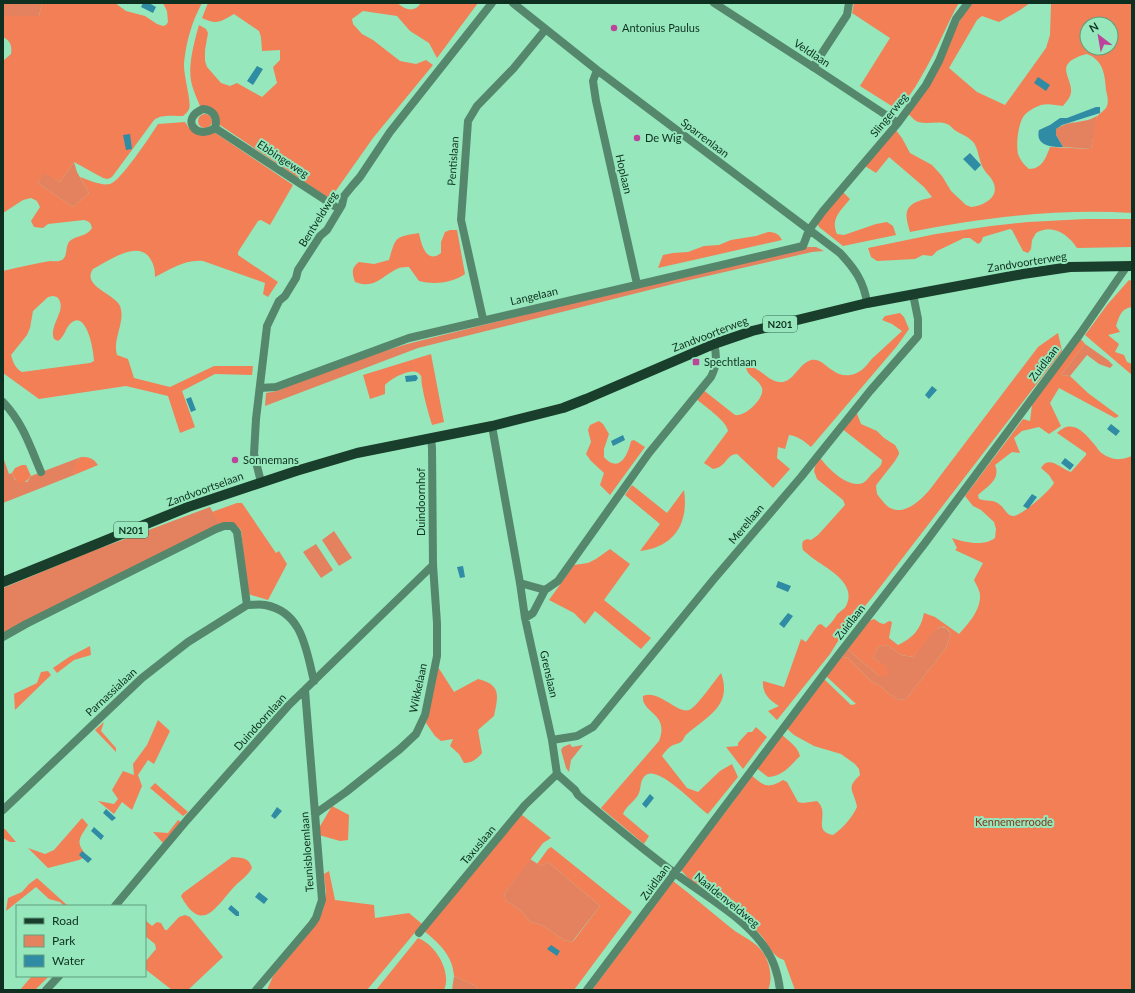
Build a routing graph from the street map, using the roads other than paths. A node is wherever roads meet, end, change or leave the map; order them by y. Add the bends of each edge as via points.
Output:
1 (492, 3) edge
2 (512, 3) edge
3 (714, 3) edge
4 (968, 3) edge
5 (848, 4) edge
6 (545, 30) junction
7 (813, 67) junction
8 (597, 70) junction
9 (898, 123) junction
10 (215, 128) dead end
11 (339, 209) junction
12 (809, 230) junction
13 (1130, 266) edge
14 (637, 284) junction
15 (913, 294) junction
16 (867, 303) junction
17 (484, 319) junction
18 (714, 344) junction
19 (260, 388) junction
20 (3, 402) edge
21 (492, 426) junction
22 (446, 435) joint
23 (431, 438) junction
24 (41, 472) dead end
25 (260, 482) junction
26 (433, 565) junction
27 (3, 582) edge
28 (520, 583) junction
29 (545, 590) junction
30 (247, 605) junction
31 (525, 618) junction
32 (3, 637) edge
33 (314, 681) junction
34 (305, 690) junction
35 (552, 740) junction
36 (557, 774) junction
37 (3, 810) edge
38 (315, 814) junction
39 (675, 873) junction
40 (116, 905) edge
41 (419, 933) dead end
42 (58, 977) edge
43 (46, 990) edge
44 (256, 990) edge
45 (587, 990) edge
46 (780, 990) edge

1 - 11 street, Bentveldweg via 390,132 344,196
2 - 6 street, Sparrenlaan
3 - 7 street, Veldlaan
4 - 9 street, Slingerweg via 956,19 926,85
5 - 7 street via 847,16
6 - 8 street, Sparrenlaan
6 - 17 street, Pentislaan via 477,106 468,121 461,220
7 - 9 street, Veldlaan
8 - 12 street, Sparrenlaan
8 - 14 street, Hoplaan via 593,81 596,101
9 - 12 street, Slingerweg
10 - 11 street, Ebbingeweg
11 - 19 street, Bentveldweg via 298,270 296,278 279,301 267,326
12 - 14 street, Langelaan via 803,246
12 - 16 street, Sparrenlaan via 840,253 854,269
13 - 15 main road, Zandvoorterweg / N201 via 1070,267
13 - 39 street, Zuidlaan via 925,543
14 - 17 street, Langelaan
15 - 16 main road, Zandvoorterweg / N201
15 - 35 street, Merellaan via 918,319 918,336 593,728 577,736
16 - 18 main road, Zandvoorterweg / N201 via 752,330
17 - 19 street, Langelaan via 409,338 276,387
18 - 21 main road, Zandvoorterweg / N201 via 580,401
18 - 29 street via 717,356 711,377 648,453 558,581
19 - 25 street, Bentveldweg via 254,454
20 - 24 street via 23,428
21 - 22 main road, Zandvoorterweg / N201
21 - 28 street, Grenslaan
22 - 23 main road, Zandvoortselaan / N201
23 - 25 main road, Zandvoortselaan / N201 via 357,453
23 - 26 street, Duindoornhof
25 - 27 main road, Zandvoortselaan / N201 via 188,507
26 - 33 street, Duindoornlaan
26 - 38 street, Wikkelaan via 437,656 425,715 416,734 346,792
28 - 29 street
28 - 31 street, Grenslaan
29 - 31 street via 533,613
30 - 32 street via 237,532 232,526 224,526
30 - 33 street via 264,604 278,608 290,617 303,640
30 - 37 street, Parnassialaan via 188,642 142,678
31 - 35 street, Grenslaan
33 - 34 street, Duindoornlaan
34 - 38 street, Teunisbloemlaan
34 - 40 street, Duindoornlaan via 275,721
35 - 36 street, Grenslaan
36 - 39 street via 578,796
36 - 41 street, Taxuslaan via 525,806
38 - 44 street, Teunisbloemlaan via 322,900 320,909 303,936
39 - 45 street, Zuidlaan
39 - 46 street, Naaldenveldweg via 738,920 763,944 774,962
42 - 43 street

